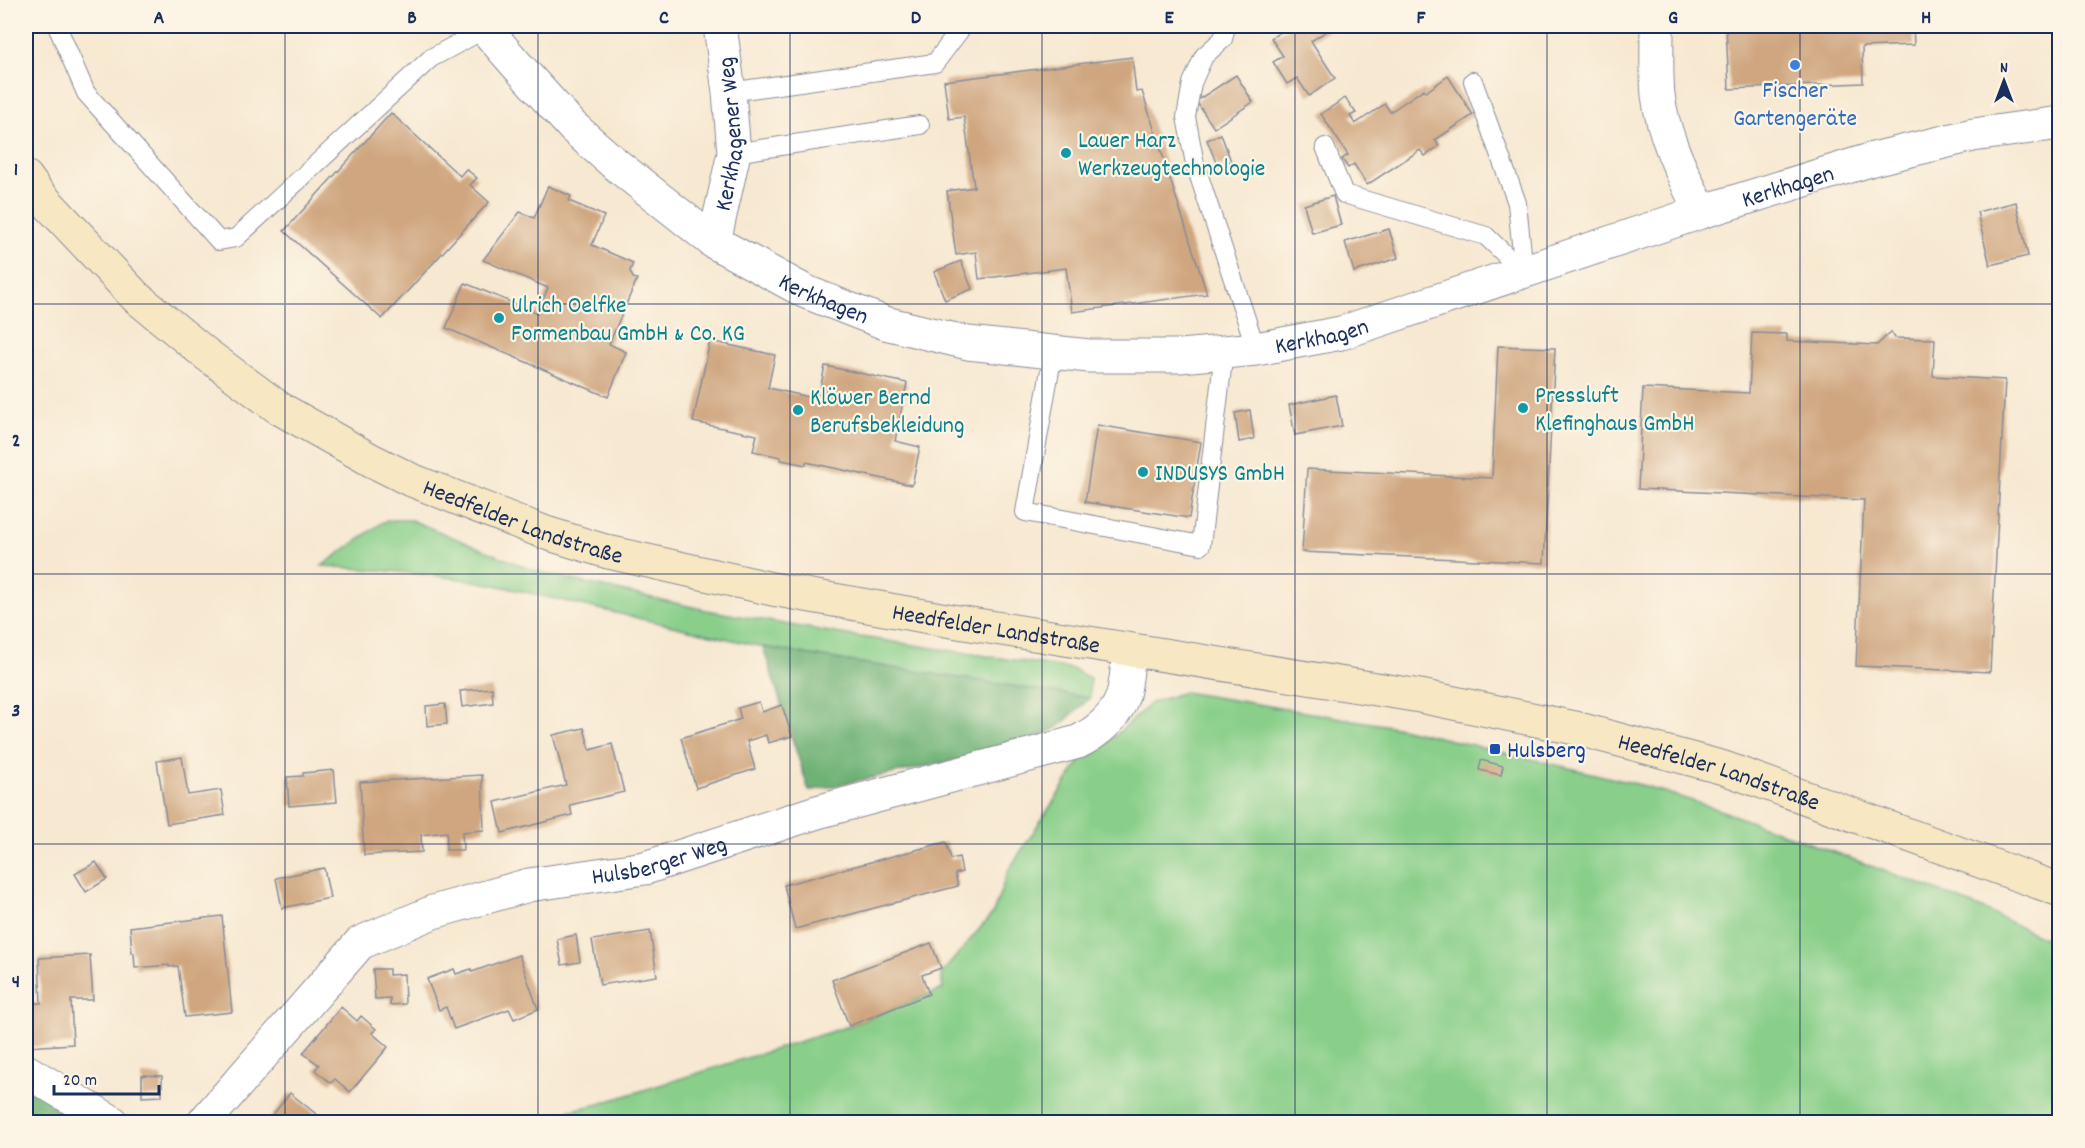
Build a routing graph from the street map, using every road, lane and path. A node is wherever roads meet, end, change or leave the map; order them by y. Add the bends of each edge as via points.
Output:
1 (57, 26) edge
2 (720, 26) edge
3 (963, 26) edge
4 (1226, 26) edge
5 (1658, 26) edge
6 (484, 27) edge
7 (1473, 81) dead end
8 (729, 92) junction
9 (2060, 123) edge
10 (920, 125) dead end
11 (1325, 147) dead end
12 (734, 153) junction
13 (26, 177) edge
14 (1701, 212) junction
15 (714, 242) junction
16 (1524, 273) junction
17 (1240, 350) junction
18 (1053, 353) junction
19 (1129, 650) junction
20 (2060, 890) edge
21 (26, 1071) edge
22 (112, 1122) edge
23 (204, 1122) edge

1 - 6 lane via 86,93 219,240 236,238 431,58
2 - 8 street, Kerkhagener Weg
3 - 8 lane via 935,63
4 - 17 lane, Kerkhagen via 1223,39 1204,56 1192,83 1186,117
5 - 14 street via 1658,96 1666,132
6 - 15 street, Kerkhagen via 573,127
7 - 16 lane via 1517,203
8 - 12 street, Kerkhagener Weg
9 - 14 street, Kerkhagen via 1973,135 1873,159
10 - 12 lane
11 - 16 lane via 1344,194 1486,236
12 - 15 street, Kerkhagener Weg
13 - 19 main road, Heedfelder Landstraße via 136,297 206,354 279,408 409,479 546,533 641,560 772,589
14 - 16 street, Kerkhagen
15 - 18 street, Kerkhagen via 806,292 885,323 968,343
16 - 17 street, Kerkhagen via 1341,333
17 - 18 street, Kerkhagen via 1180,356
17 - 18 lane via 1201,545 1025,512
19 - 20 main road, Heedfelder Landstraße via 1420,696 1575,728 1725,768
19 - 23 street, Hulsberger Weg via 1122,699 1105,723 1078,742 817,812 645,868 529,885 433,912 360,943
21 - 22 street

